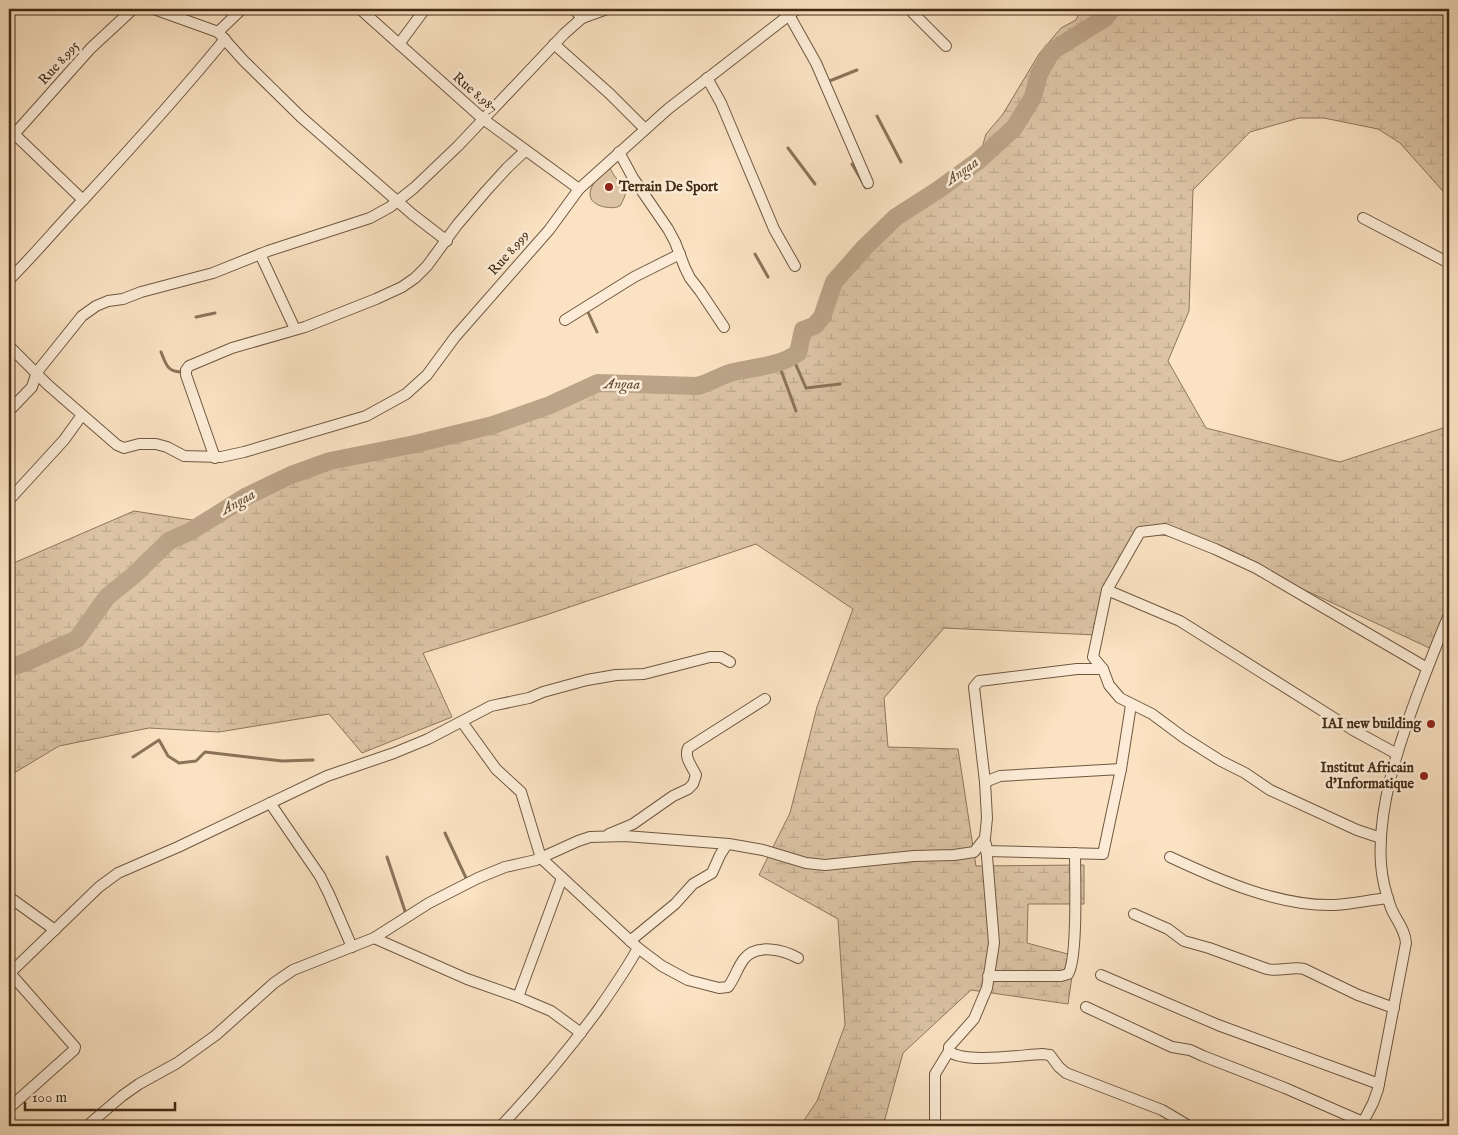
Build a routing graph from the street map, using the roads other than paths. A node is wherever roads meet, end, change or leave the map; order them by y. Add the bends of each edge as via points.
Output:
1 (133, 9) edge
2 (154, 9) edge
3 (242, 9) edge
4 (360, 9) edge
5 (426, 9) edge
6 (574, 9) edge
7 (607, 9) edge
8 (909, 9) edge
9 (793, 12) edge
10 (582, 18) junction
11 (221, 35) junction
12 (399, 44) junction
13 (554, 44) junction
14 (946, 46) dead end
15 (708, 78) junction
16 (483, 119) junction
17 (645, 129) junction
18 (11, 134) edge
19 (525, 151) junction
20 (619, 152) junction
21 (868, 183) dead end
22 (578, 189) junction
23 (83, 200) junction
24 (398, 201) junction
25 (1363, 218) dead end
26 (447, 241) junction
27 (260, 254) junction
28 (680, 254) junction
29 (1449, 263) edge
30 (795, 266) dead end
31 (9, 280) edge
32 (565, 320) dead end
33 (724, 327) dead end
34 (295, 329) junction
35 (9, 346) edge
36 (37, 372) junction
37 (9, 411) edge
38 (82, 415) junction
39 (215, 458) junction
40 (9, 500) edge
41 (1106, 590) junction
42 (1449, 615) edge
43 (730, 662) dead end
44 (1427, 668) junction
45 (1103, 669) junction
46 (765, 699) dead end
47 (1131, 705) junction
48 (462, 722) junction
49 (1397, 754) junction
50 (1121, 769) junction
51 (985, 782) junction
52 (270, 803) junction
53 (605, 836) junction
54 (985, 838) junction
55 (1381, 838) junction
56 (727, 844) junction
57 (986, 851) junction
58 (1075, 853) junction
59 (1170, 857) dead end
60 (541, 858) junction
61 (562, 878) junction
62 (9, 897) edge
63 (1388, 898) junction
64 (1134, 914) dead end
65 (55, 930) junction
66 (374, 938) junction
67 (634, 944) junction
68 (352, 947) junction
69 (798, 958) dead end
70 (9, 974) edge
71 (1101, 975) dead end
72 (988, 976) junction
73 (518, 997) junction
74 (1086, 1007) dead end
75 (1394, 1008) junction
76 (581, 1033) junction
77 (949, 1051) junction
78 (1379, 1084) junction
79 (9, 1108) edge
80 (1362, 1124) edge
81 (87, 1126) edge
82 (501, 1126) edge
83 (935, 1126) edge
84 (1189, 1126) edge

1 - 18 street, Rue 8.995 via 91,48
2 - 11 street
3 - 11 street
4 - 12 street, Rue 8.987
5 - 12 street
6 - 10 street
7 - 10 street
8 - 14 street
9 - 15 street, Rue 8.999
9 - 21 street
10 - 13 street
11 - 23 street via 182,90
11 - 24 street via 301,117
12 - 16 street, Rue 8.987
13 - 16 street
13 - 17 street
15 - 17 street, Rue 8.999
15 - 30 street via 774,229
16 - 19 street, Rue 8.987
16 - 24 street
17 - 20 street, Rue 8.999
18 - 23 street
19 - 22 street, Rue 8.987
19 - 26 street via 486,191
20 - 22 street, Rue 8.999
20 - 28 street via 668,229
22 - 39 street, Rue 8.999 via 548,230 455,337 427,375 406,394 366,416
23 - 31 street
24 - 26 street
24 - 27 street via 370,218
25 - 29 street
26 - 34 street via 427,266 402,287
27 - 34 street
27 - 36 street via 213,273 96,306 82,316
28 - 32 street via 634,277
28 - 33 street via 690,278
34 - 39 street via 232,348 186,370
35 - 36 street, Rue 8.999
36 - 37 street via 32,386
36 - 38 street, Rue 8.999
38 - 39 street, Rue 8.999 via 124,448 156,444 184,456
38 - 40 street via 64,440
41 - 44 street via 1140,532 1165,529 1256,568
41 - 45 street via 1093,657
41 - 49 street via 1180,621
42 - 44 street
43 - 48 street via 714,657 644,674 586,680 491,706
44 - 49 street
45 - 47 street via 1109,685
45 - 51 street via 979,681 974,688
46 - 53 street via 688,748 686,753 696,775 688,789 633,824
47 - 50 street
47 - 55 street via 1152,714 1270,790
48 - 52 street via 394,753 327,776
48 - 60 street via 496,769 521,792
49 - 55 street
50 - 51 street via 1000,776
50 - 58 street via 1103,854
51 - 54 street
52 - 65 street via 118,873
52 - 68 street via 320,876
53 - 56 street
53 - 60 street via 578,841
54 - 56 street via 974,852 968,854 826,865
54 - 57 street
55 - 63 street via 1381,864
56 - 67 street via 712,873 693,884
57 - 58 street
57 - 72 street via 994,943
58 - 72 street via 1071,970 1061,976
59 - 63 street via 1243,888 1300,903 1336,905
60 - 61 street
60 - 66 street via 478,878 429,903
61 - 67 street
61 - 73 street
62 - 65 street
63 - 75 street via 1406,935
64 - 75 street via 1168,929 1184,941 1267,970 1304,969
65 - 70 street
66 - 68 street
66 - 73 street
67 - 69 street via 673,973 719,988 728,987 743,960 754,952 767,949 787,952
67 - 76 street via 617,982
68 - 81 street via 293,970 216,1035 178,1063 139,1084
70 - 79 street via 75,1047
71 - 78 street via 1218,1025
72 - 77 street via 987,988 974,1018
73 - 76 street via 551,1011
74 - 80 street via 1172,1047 1190,1050 1285,1088
75 - 78 street
76 - 82 street via 544,1080
77 - 83 street via 935,1074
77 - 84 street via 968,1057 1050,1055 1066,1072 1162,1110
78 - 80 street via 1376,1098

